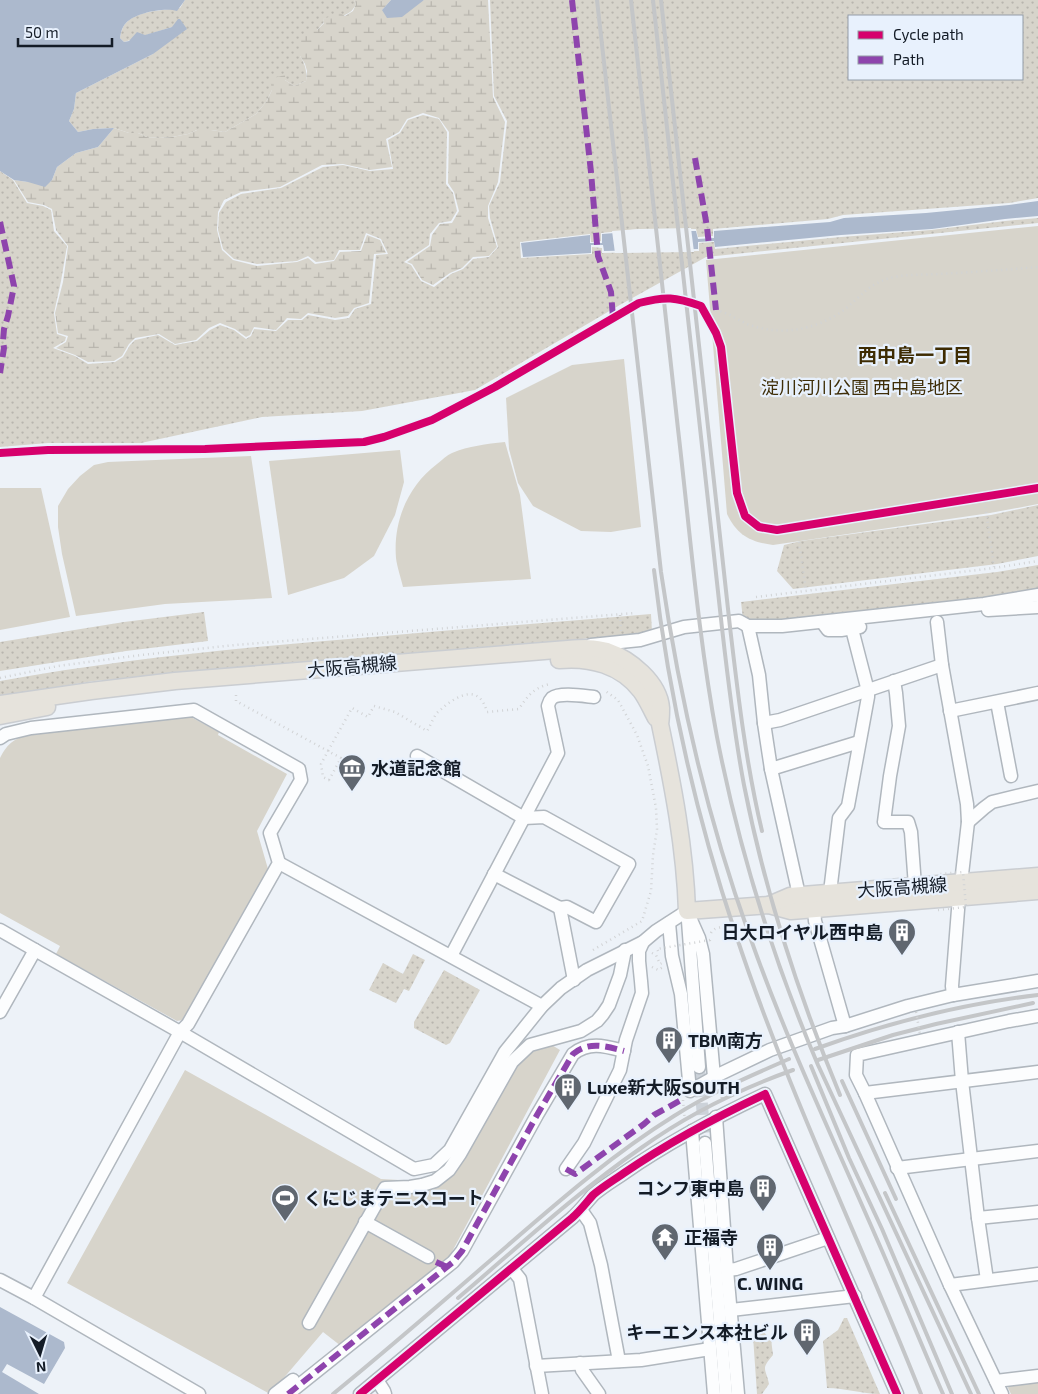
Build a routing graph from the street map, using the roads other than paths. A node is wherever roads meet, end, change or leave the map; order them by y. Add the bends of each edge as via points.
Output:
1 (1038, 595) edge
2 (984, 604) junction
3 (1038, 607) edge
4 (877, 616) junction
5 (822, 622) junction
6 (937, 622) dead end
7 (748, 626) junction
8 (852, 629) junction
9 (568, 648) junction
10 (942, 665) junction
11 (894, 681) junction
12 (868, 691) junction
13 (598, 693) road end
14 (1038, 693) edge
15 (997, 702) junction
16 (0, 704) edge
17 (950, 711) junction
18 (0, 716) edge
19 (764, 723) junction
20 (660, 724) junction
21 (0, 738) edge
22 (859, 742) junction
23 (417, 756) dead end
24 (771, 769) junction
25 (1011, 776) dead end
26 (1038, 791) edge
27 (524, 818) junction
28 (968, 822) junction
29 (278, 863) junction
30 (494, 874) junction
31 (1038, 876) edge
32 (915, 886) junction
33 (960, 890) junction
34 (1038, 891) edge
35 (830, 892) junction
36 (799, 895) junction
37 (768, 905) junction
38 (560, 908) junction
39 (814, 909) junction
40 (687, 911) junction
41 (669, 923) junction
42 (0, 930) edge
43 (643, 942) junction
44 (35, 950) junction
45 (624, 950) junction
46 (451, 956) junction
47 (574, 980) junction
48 (1038, 981) edge
49 (953, 995) junction
50 (542, 1006) junction
51 (0, 1012) edge
52 (1038, 1016) edge
53 (845, 1026) junction
54 (180, 1032) junction
55 (958, 1032) junction
56 (624, 1051) junction
57 (699, 1067) tunnel mouth
58 (1038, 1072) edge
59 (714, 1077) junction
60 (962, 1081) junction
61 (865, 1093) junction
62 (716, 1117) junction
63 (689, 1132) junction
64 (706, 1143) tunnel mouth
65 (1038, 1151) edge
66 (972, 1159) junction
67 (897, 1168) junction
68 (566, 1169) dead end
69 (581, 1210) junction
70 (1038, 1212) edge
71 (978, 1218) junction
72 (365, 1222) junction
73 (828, 1238) junction
74 (428, 1257) dead end
75 (512, 1269) junction
76 (727, 1270) junction
77 (1038, 1274) edge
78 (0, 1280) edge
79 (987, 1280) junction
80 (950, 1285) junction
81 (855, 1296) junction
82 (34, 1298) junction
83 (731, 1310) junction
84 (309, 1323) dead end
85 (336, 1346) dead end
86 (710, 1349) junction
87 (619, 1361) junction
88 (580, 1364) junction
89 (536, 1366) junction
90 (1038, 1376) edge
91 (376, 1380) junction
92 (996, 1381) junction
93 (199, 1394) edge
94 (275, 1394) edge
95 (288, 1394) edge
96 (360, 1394) edge
97 (385, 1394) edge
98 (542, 1394) edge
99 (598, 1394) edge
100 (714, 1394) edge
101 (726, 1394) edge
102 (738, 1394) edge
103 (897, 1394) edge
104 (1002, 1394) edge

1 - 2 street
2 - 3 street via 987,610
2 - 4 street
4 - 5 street
4 - 8 street via 870,624
5 - 7 street
5 - 8 street via 828,630
6 - 10 street
7 - 9 street via 738,622 684,627 640,640
7 - 19 street via 759,675
8 - 12 street
9 - 16 main road, 大阪高槻線 via 175,681
9 - 20 main road, 大阪高槻線 via 608,652 638,670 657,695 661,707
10 - 11 street
10 - 17 street
11 - 12 street
11 - 32 street via 899,726 884,822 908,822
12 - 19 street
12 - 22 street
13 - 27 street via 556,697 549,702 558,753
14 - 15 street
15 - 17 street
15 - 25 street
17 - 28 street
18 - 20 main road, 大阪高槻線 via 176,691 578,659 603,664 629,679 640,690
19 - 24 street
20 - 40 main road, 大阪高槻線 via 681,834
21 - 29 street via 31,728 194,710 299,769 301,780 270,833
22 - 24 street
22 - 35 street via 848,806 839,818
23 - 27 street
24 - 36 street
26 - 28 street via 992,802
27 - 30 street
27 - 38 street via 544,817 630,864 596,922 568,907
28 - 33 street
29 - 46 street
29 - 54 street via 188,1024
30 - 38 street
30 - 46 street
31 - 33 main road, 大阪高槻線
32 - 33 main road, 大阪高槻線
32 - 35 main road, 大阪高槻線
33 - 34 main road, 大阪高槻線
33 - 39 main road, 大阪高槻線
33 - 49 street
35 - 36 main road, 大阪高槻線
36 - 37 main road, 大阪高槻線
37 - 39 main road, 大阪高槻線 via 791,911
37 - 40 main road, 大阪高槻線
38 - 47 street
39 - 53 street
40 - 41 street
40 - 57 street
40 - 59 street via 703,954
41 - 43 street
41 - 59 street via 672,956 681,994 690,1091
42 - 44 street
43 - 45 street
43 - 56 street via 638,961 642,993
44 - 51 street
44 - 54 street
45 - 47 street
45 - 72 street via 620,975 609,1005 596,1022 581,1030 530,1045 512,1062 449,1170 435,1181 422,1185 385,1188
46 - 50 street
47 - 50 street
48 - 49 street
49 - 53 street
50 - 54 street via 505,1052 450,1150 434,1165 414,1169
52 - 55 street
53 - 59 street via 770,1050
54 - 82 street
55 - 60 street
55 - 61 street via 857,1055 856,1075
56 - 68 street via 620,1070 584,1143
56 - 95 street via 592,1045 572,1054 453,1262
58 - 60 street
60 - 61 street
60 - 66 street
61 - 67 street
62 - 63 street
62 - 73 street via 765,1094
62 - 76 street
63 - 69 street via 594,1195
63 - 86 street
64 - 101 street
65 - 66 street
66 - 67 street
66 - 71 street
67 - 80 street
69 - 75 street
69 - 87 street via 590,1223
70 - 71 street
71 - 79 street
72 - 74 street
72 - 84 street
73 - 76 street
73 - 81 street
75 - 89 street via 520,1279
75 - 91 street
76 - 83 street
77 - 79 street
78 - 82 street
79 - 80 street
80 - 92 street
81 - 83 street
81 - 103 street
82 - 93 street
83 - 102 street
85 - 94 street
86 - 87 street
86 - 100 street
87 - 88 street
88 - 89 street
88 - 99 street
89 - 98 street
90 - 92 street
91 - 96 street
91 - 97 street
92 - 104 street

